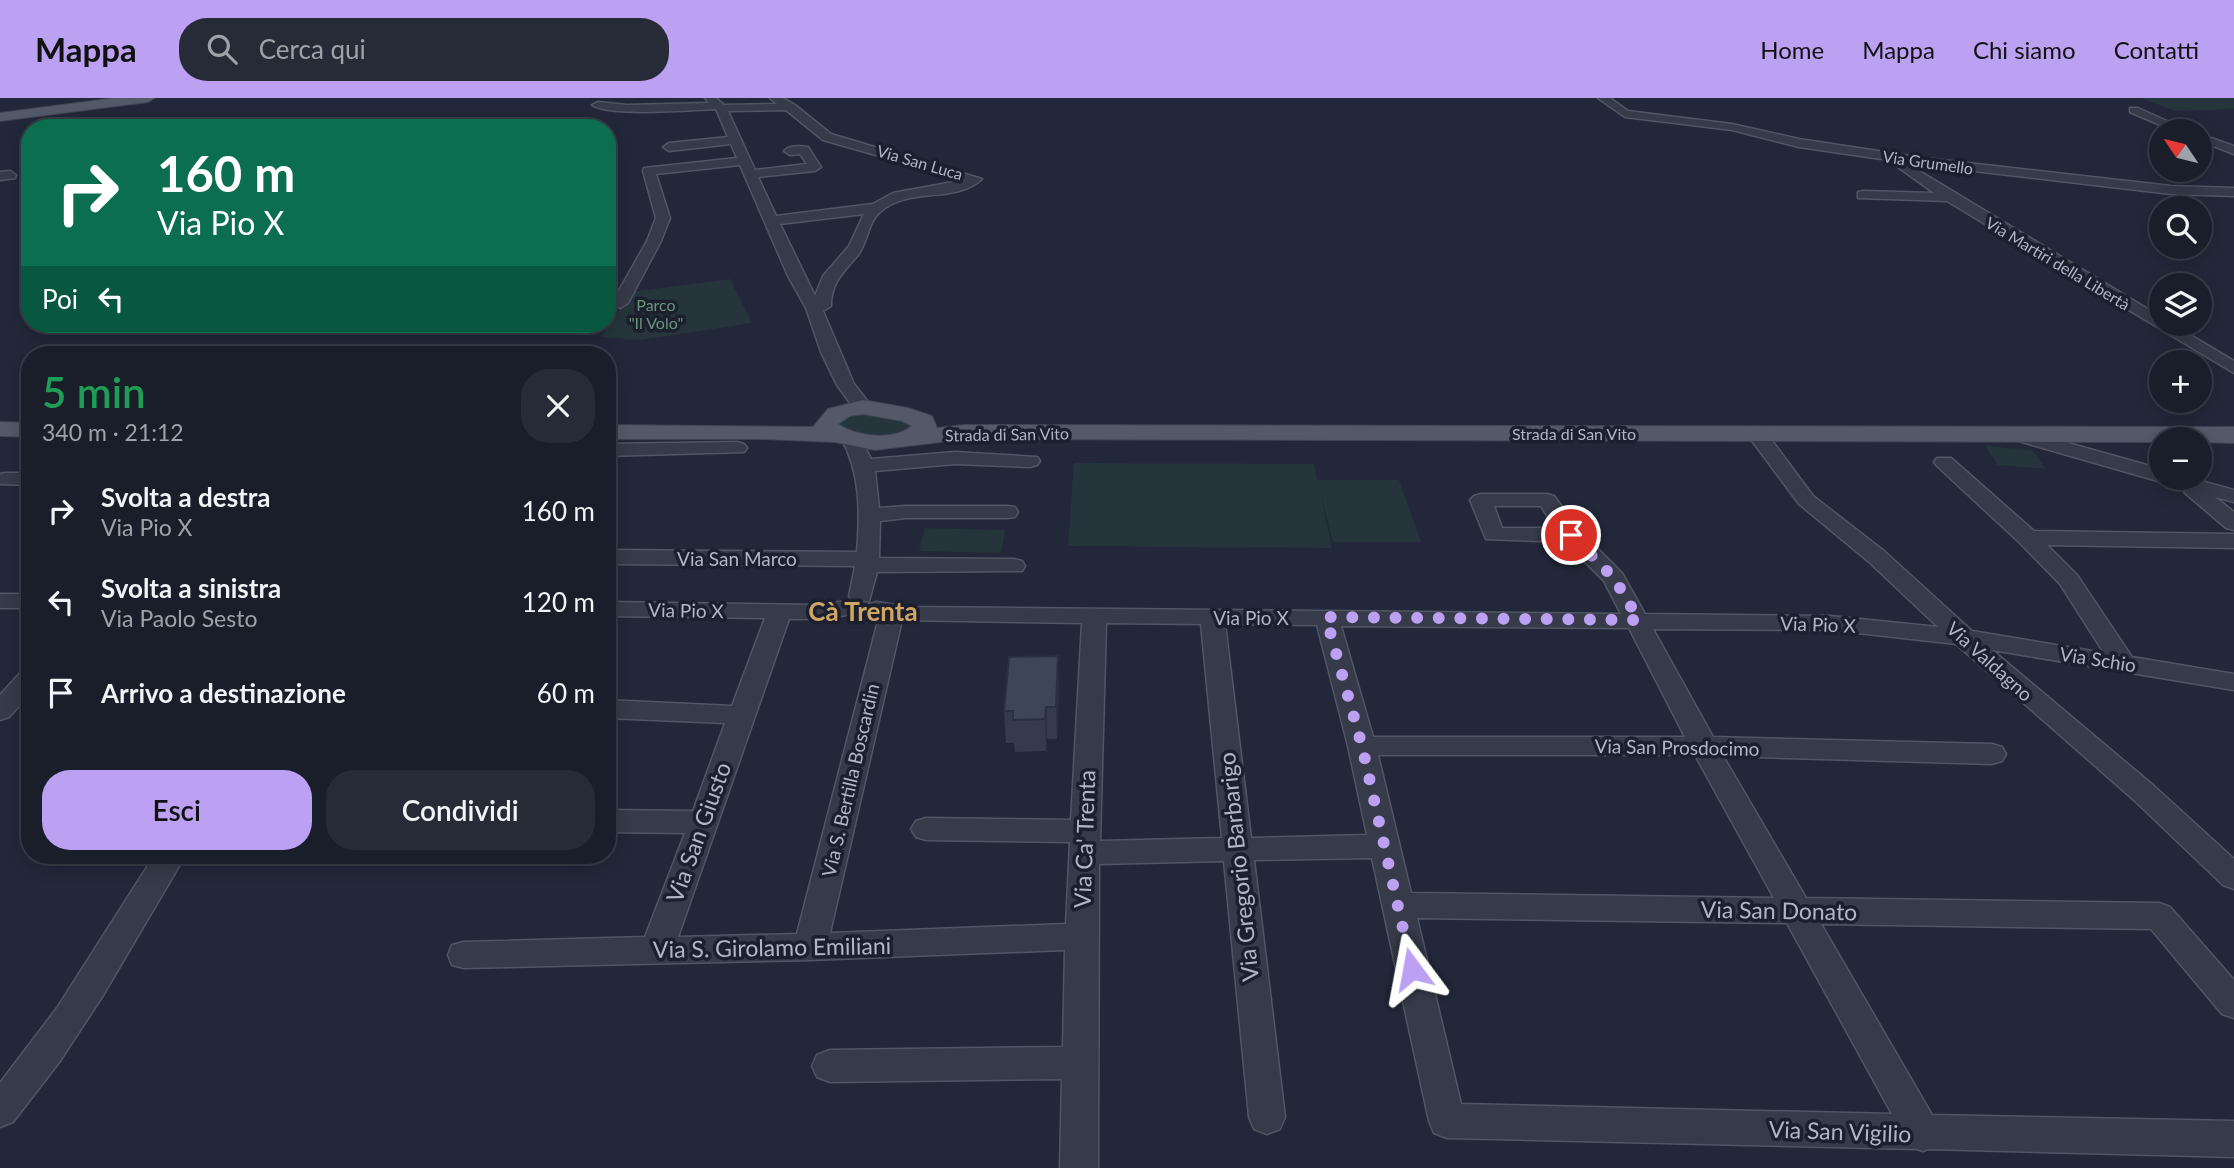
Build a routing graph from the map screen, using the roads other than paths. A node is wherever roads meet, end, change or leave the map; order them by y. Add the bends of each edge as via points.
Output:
1 (148, 98) edge
2 (775, 98) edge
3 (1603, 98) edge
4 (622, 104) edge
5 (716, 104) edge
6 (598, 105) dead end
7 (791, 107) junction
8 (2134, 110) dead end
9 (0, 117) edge
10 (671, 117) dead end
11 (2155, 119) edge
12 (734, 140) junction
13 (2212, 142) edge
14 (787, 146) dead end
15 (669, 147) dead end
16 (2234, 150) edge
17 (1884, 156) junction
18 (748, 167) junction
19 (2234, 192) edge
20 (1863, 195) dead end
21 (1951, 197) junction
22 (876, 208) junction
23 (772, 221) junction
24 (620, 303) dead end
25 (814, 308) junction
26 (2234, 368) edge
27 (846, 385) junction
28 (863, 407) junction
29 (838, 426) junction
30 (0, 429) edge
31 (21, 430) edge
32 (616, 432) edge
33 (1757, 434) junction
34 (912, 435) junction
35 (2234, 435) edge
36 (2085, 442) junction
37 (737, 449) dead end
38 (616, 450) edge
39 (1030, 461) dead end
40 (1944, 462) dead end
41 (869, 471) junction
42 (2149, 471) edge
43 (5, 478) dead end
44 (21, 479) edge
45 (2189, 490) edge
46 (2212, 490) edge
47 (2234, 496) edge
48 (1007, 512) dead end
49 (868, 516) junction
50 (2234, 523) edge
51 (1571, 535) dead end
52 (2028, 538) junction
53 (2234, 541) edge
54 (616, 557) edge
55 (866, 562) junction
56 (1014, 566) dead end
57 (0, 601) edge
58 (21, 601) edge
59 (869, 606) junction
60 (616, 608) edge
61 (779, 612) junction
62 (1094, 615) junction
63 (1212, 616) junction
64 (1326, 617) junction
65 (1639, 620) junction
66 (1962, 637) junction
67 (2124, 664) junction
68 (2234, 682) edge
69 (21, 688) edge
70 (616, 709) edge
71 (0, 710) edge
72 (740, 715) junction
73 (1362, 746) junction
74 (1704, 746) junction
75 (1992, 754) dead end
76 (616, 821) edge
77 (701, 822) junction
78 (926, 829) dead end
79 (1084, 842) junction
80 (1384, 846) junction
81 (1236, 850) junction
82 (165, 864) edge
83 (2234, 877) edge
84 (1398, 905) junction
85 (1797, 910) junction
86 (1081, 936) junction
87 (810, 947) junction
88 (657, 950) junction
89 (464, 955) dead end
90 (2234, 1004) edge
91 (1079, 1063) junction
92 (830, 1066) dead end
93 (0, 1110) edge
94 (1266, 1117) dead end
95 (1923, 1134) junction
96 (2234, 1139) edge
97 (1079, 1163) edge

1 - 9 main road
2 - 7 street, Via San Luca
3 - 17 street, Via Grumello via 1625,114 1714,124 1779,140
4 - 5 street
4 - 6 street
4 - 10 street via 628,121
5 - 7 street
5 - 12 street
7 - 22 street, Via San Luca via 827,137 976,179 911,192
8 - 11 street
12 - 15 street
12 - 18 street
13 - 16 street
14 - 18 street via 799,169
17 - 19 street, Via Grumello via 2171,190
17 - 21 street, Via Martiri della Libertà
18 - 23 street
18 - 24 street via 649,171 663,218
20 - 21 street
21 - 26 street, Via Martiri della Libertà
22 - 23 street
22 - 25 street via 858,245 831,272 822,294 823,306
23 - 25 street
25 - 27 street
27 - 28 street
27 - 29 street
28 - 29 main road
28 - 34 main road via 908,415
29 - 32 main road via 762,432
29 - 34 main road
29 - 41 street, Via S. Bertilla Boscardin via 862,454
30 - 31 main road
33 - 34 main road, Strada di San Vito
33 - 36 main road, Strada di San Vito via 2022,436
33 - 66 street, Via Valdagno via 1806,500
34 - 41 street via 878,454
35 - 36 main road, Strada di San Vito
36 - 42 street
37 - 38 street
39 - 41 street via 955,458
40 - 52 street
41 - 49 street, Via S. Bertilla Boscardin
43 - 44 street
45 - 50 street
46 - 47 street
48 - 49 street
49 - 55 street, Via S. Bertilla Boscardin
51 - 65 street via 1614,578
52 - 53 street
52 - 67 street via 2069,580
54 - 55 street, Via San Marco
55 - 56 street, Via San Marco
55 - 59 street, Via S. Bertilla Boscardin
57 - 58 street
59 - 61 street, Via Pio X
59 - 62 street, Via Pio X
59 - 87 street, Via S. Bertilla Boscardin
60 - 61 street, Via Pio X
61 - 72 street, Via San Giusto
62 - 63 street, Via Pio X
62 - 79 street, Via Ca' Trenta
63 - 64 street, Via Pio X
63 - 81 street, Via Gregorio Barbarigo
64 - 65 street, Via Pio X
64 - 73 street
65 - 66 street, Via Pio X via 1831,623
65 - 74 street
66 - 67 street, Via Schio
66 - 83 street, Via Valdagno
67 - 68 street, Via Schio
69 - 71 street
70 - 72 street
72 - 77 street, Via San Giusto
73 - 74 street, Via San Prosdocimo
73 - 80 street
74 - 75 street, Via San Prosdocimo
74 - 85 street
76 - 77 street
77 - 88 street, Via San Giusto
78 - 79 street
79 - 81 street
79 - 86 street, Via Ca' Trenta
80 - 81 street
80 - 84 street
81 - 94 street, Via Gregorio Barbarigo
82 - 93 street via 105,967
84 - 85 street, Via San Donato
84 - 95 street, Via San Vigilio via 1447,1121
85 - 90 street, Via San Donato via 2159,916
85 - 95 street
86 - 87 street, Via S. Girolamo Emiliani
86 - 91 street, Via Ca' Trenta
87 - 88 street, Via S. Girolamo Emiliani
88 - 89 street, Via S. Girolamo Emiliani
91 - 92 street
91 - 97 street, Via Ca' Trenta
95 - 96 street, Via San Vigilio

